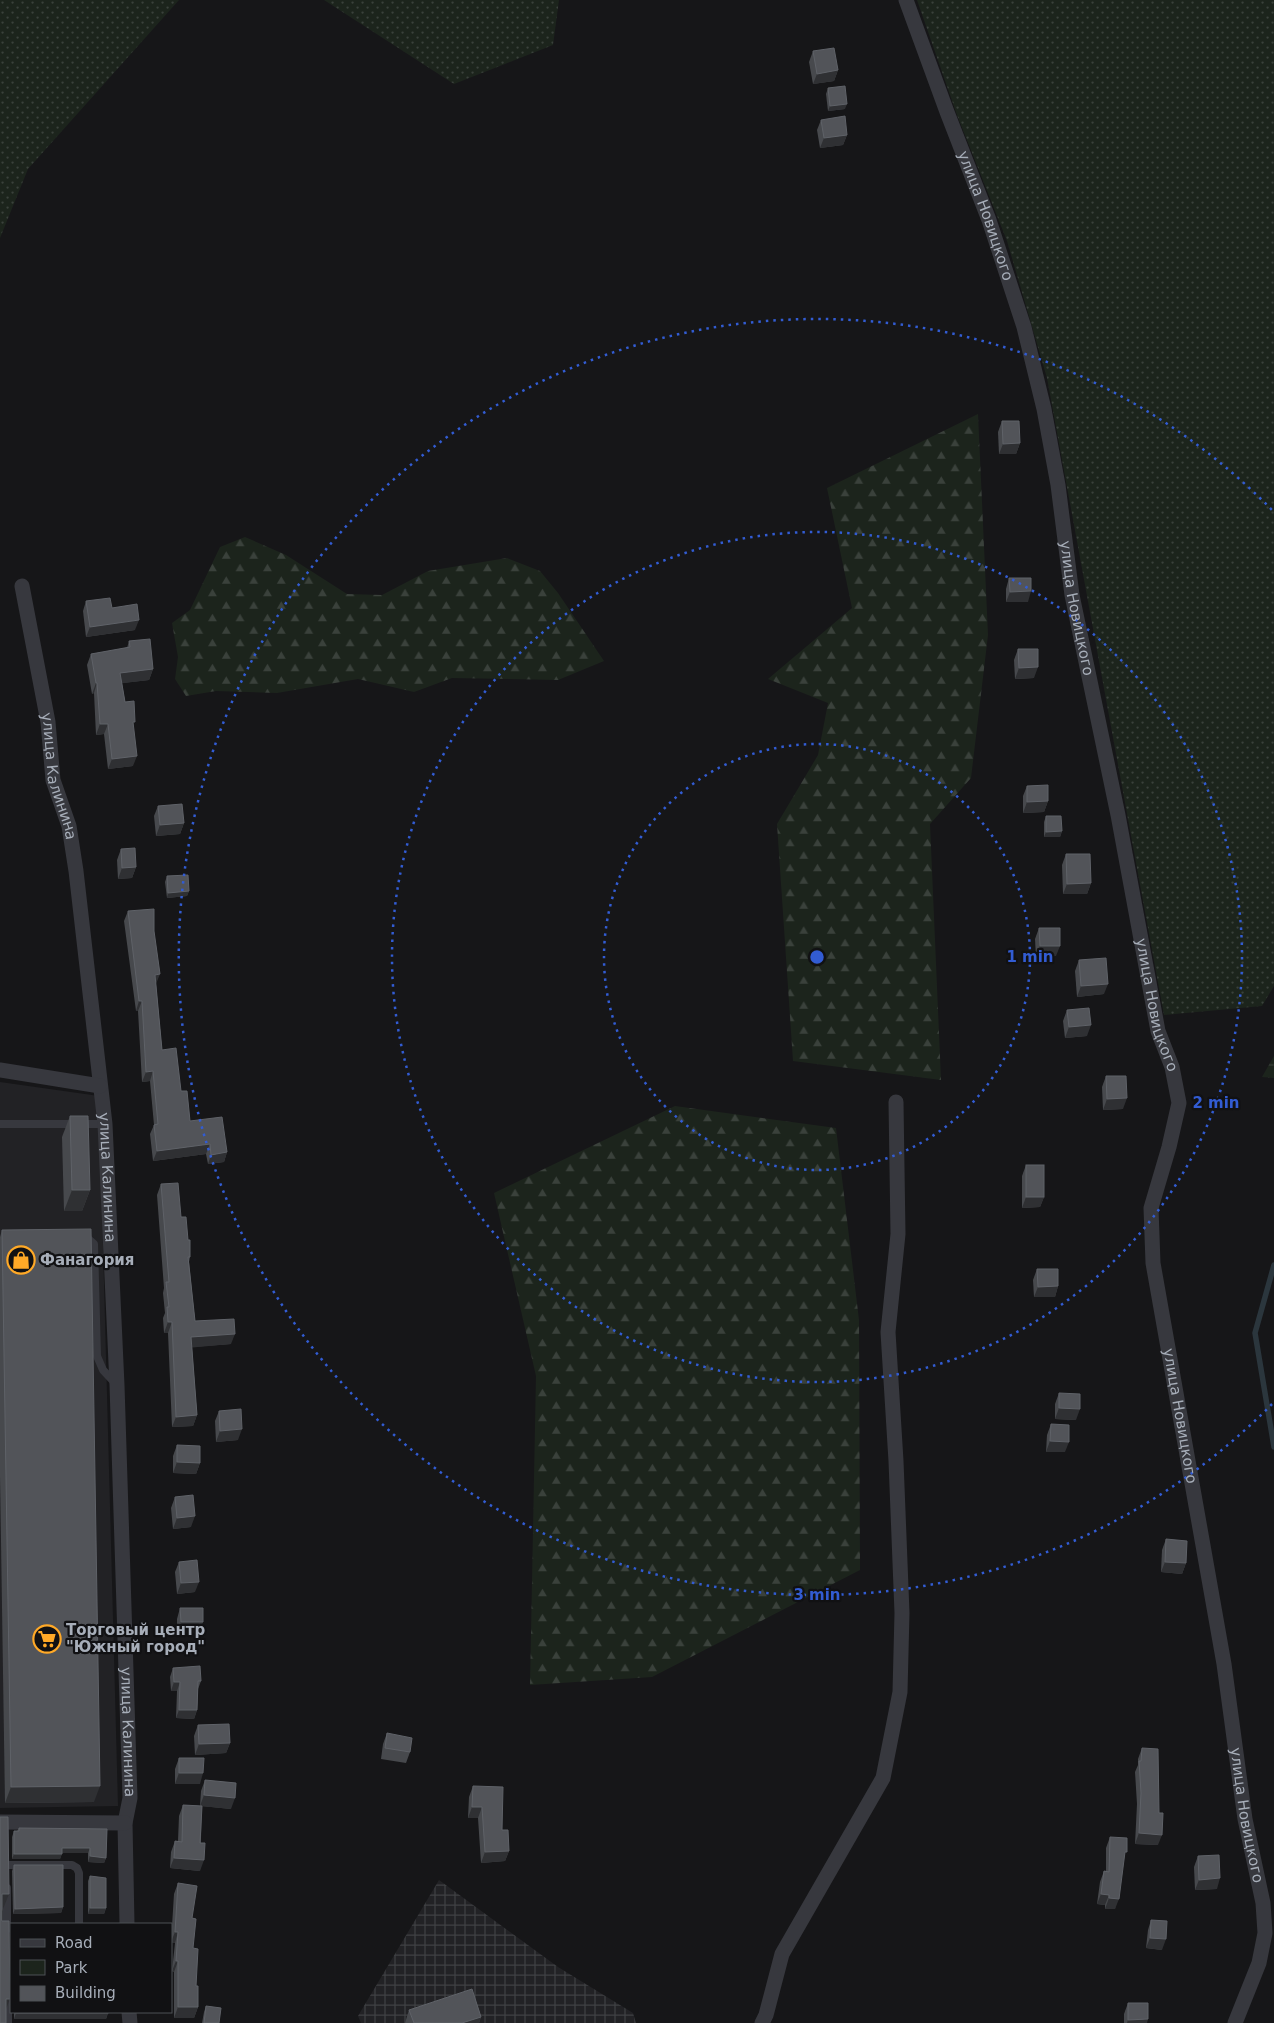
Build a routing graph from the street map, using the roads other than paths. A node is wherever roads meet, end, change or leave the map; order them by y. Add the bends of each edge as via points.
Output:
1 (906, 0) edge
2 (22, 586) dead end
3 (0, 1070) edge
4 (100, 1086) junction
5 (896, 1102) dead end
6 (0, 1124) edge
7 (105, 1124) junction
8 (80, 1231) edge
9 (117, 1385) junction
10 (125, 1823) junction
11 (4, 1825) edge
12 (7, 1873) edge
13 (7, 1882) edge
14 (79, 1923) edge
15 (128, 1923) edge
16 (9, 1926) edge
17 (7, 1935) edge
18 (10, 1988) edge
19 (8, 2023) edge
20 (762, 2023) edge
21 (1235, 2023) edge

1 - 21 street, улица Новицкого via 989,220 1027,336 1058,485 1072,595 1118,815 1158,1031 1172,1067 1179,1103 1151,1208 1152,1263 1224,1664 1245,1819 1263,1903 1265,1933 1260,1963
2 - 4 street, улица Калинина via 48,722 53,780 69,826
3 - 4 street
4 - 7 street, улица Калинина
5 - 20 street via 898,1234 888,1332 902,1613 900,1692 883,1778 782,1954
6 - 7 lane
7 - 9 street, улица Калинина
8 - 9 lane via 94,1244 97,1356 99,1364
9 - 10 street, улица Калинина via 130,1798
10 - 11 street
10 - 15 street, улица Калинина
12 - 14 lane via 7,1860 77,1868
13 - 16 lane
16 - 17 lane
18 - 19 lane

